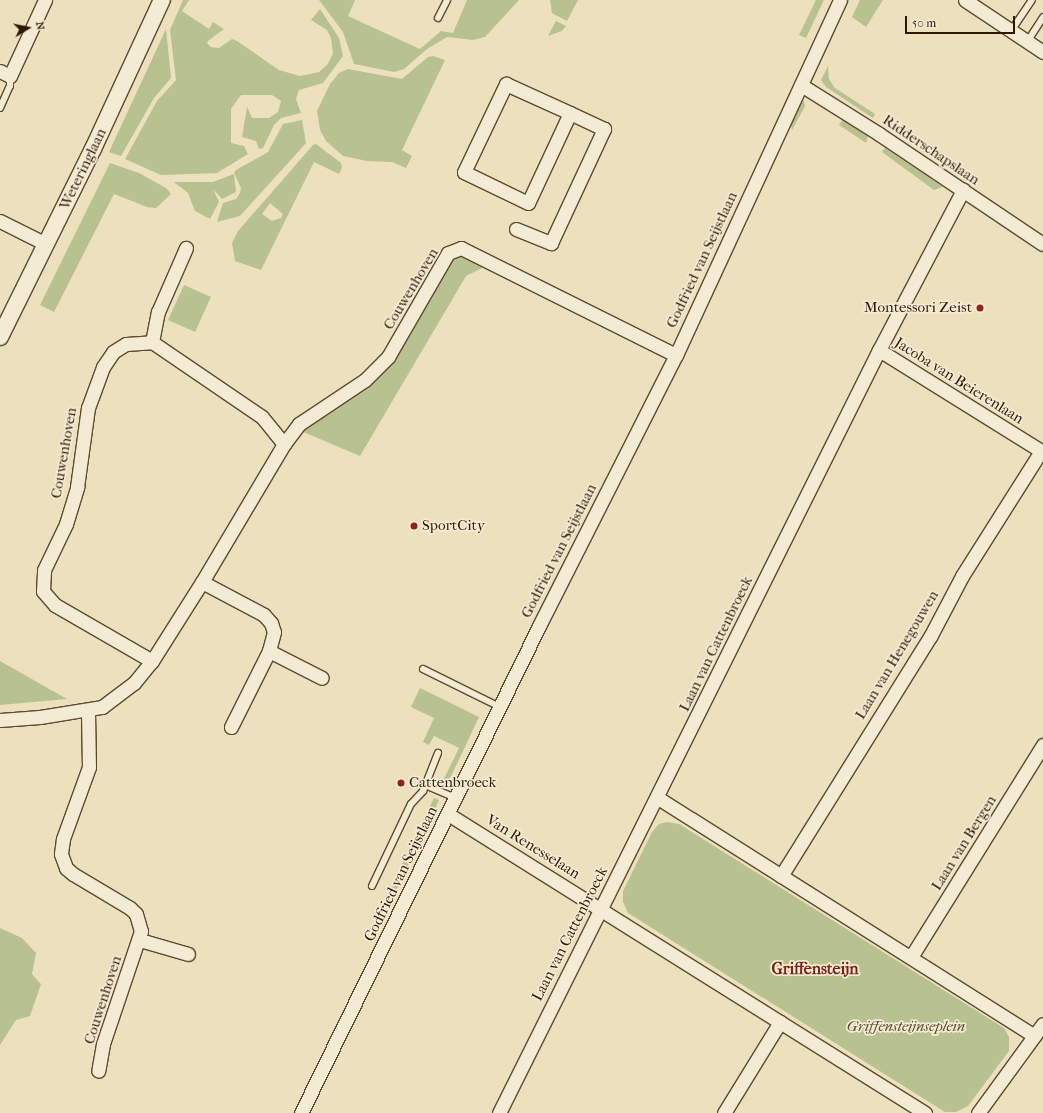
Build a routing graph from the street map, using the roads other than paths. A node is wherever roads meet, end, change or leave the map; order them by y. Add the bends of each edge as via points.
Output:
1 (45, 0) edge
2 (162, 0) edge
3 (447, 0) edge
4 (840, 0) edge
5 (965, 0) edge
6 (1032, 0) edge
7 (1043, 17) edge
8 (438, 18) dead end
9 (1011, 31) junction
10 (1027, 42) junction
11 (1043, 52) edge
12 (5, 73) edge
13 (801, 85) junction
14 (0, 108) edge
15 (570, 113) junction
16 (963, 190) junction
17 (0, 221) edge
18 (516, 229) dead end
19 (46, 244) junction
20 (1043, 244) edge
21 (186, 248) dead end
22 (0, 337) edge
23 (152, 342) junction
24 (879, 350) junction
25 (676, 355) junction
26 (284, 444) junction
27 (1042, 452) edge
28 (202, 582) junction
29 (269, 651) junction
30 (152, 661) junction
31 (424, 670) dead end
32 (322, 678) dead end
33 (500, 707) junction
34 (88, 711) junction
35 (0, 720) edge
36 (231, 727) dead end
37 (1043, 745) edge
38 (438, 753) dead end
39 (425, 785) junction
40 (456, 798) junction
41 (658, 798) junction
42 (448, 814) junction
43 (781, 876) junction
44 (372, 886) dead end
45 (600, 908) junction
46 (140, 940) junction
47 (188, 954) dead end
48 (911, 957) junction
49 (780, 1022) junction
50 (1043, 1024) edge
51 (1034, 1036) junction
52 (98, 1071) dead end
53 (301, 1113) edge
54 (499, 1113) edge
55 (724, 1113) edge
56 (925, 1113) edge
57 (978, 1113) edge

1 - 12 street
2 - 19 street, Weteringlaan
3 - 8 lane
4 - 13 street, Godfried van Seijstlaan
5 - 9 street
6 - 9 lane
7 - 10 lane
9 - 10 street
10 - 11 street
12 - 14 lane via 10,86
13 - 16 street, Ridderschapslaan
13 - 25 street, Godfried van Seijstlaan
15 - 15 street via 506,84 464,172 528,203
15 - 18 street via 604,129 551,243
16 - 20 street, Ridderschapslaan
16 - 24 street, Laan van Cattenbroeck
17 - 19 street
19 - 22 street, Weteringlaan
21 - 23 street via 158,312
23 - 26 street via 262,417
23 - 30 street, Couwenhoven via 126,344 113,352 96,381 88,408 77,487 66,524 44,570 43,591 55,605
24 - 27 street, Jacoba van Beierenlaan
24 - 41 street, Laan van Cattenbroeck
25 - 26 street, Couwenhoven via 461,248 448,253 388,357 365,380 299,424
25 - 33 street, Godfried van Seijstlaan
26 - 28 street, Couwenhoven
27 - 43 street, Laan van Henegouwen via 962,576 930,637
28 - 29 street via 264,615 274,632
28 - 30 street, Couwenhoven
29 - 32 street
29 - 36 street
30 - 34 street, Couwenhoven via 134,683 115,699 102,707
31 - 33 lane
33 - 40 street, Godfried van Seijstlaan
34 - 35 street, Couwenhoven
34 - 46 street, Couwenhoven via 89,767 63,838 61,854 66,868 73,874 136,914 140,922
37 - 48 street, Laan van Bergen
38 - 39 lane
39 - 40 lane
39 - 44 lane via 411,804
40 - 42 street, Godfried van Seijstlaan
41 - 43 street
41 - 45 street, Laan van Cattenbroeck
42 - 45 street, Van Renesselaan
42 - 53 street, Godfried van Seijstlaan
43 - 48 street
45 - 49 street
45 - 54 street, Laan van Cattenbroeck
46 - 47 street
46 - 52 street, Couwenhoven via 103,1044
48 - 51 street
49 - 55 street
49 - 56 street
50 - 51 street
51 - 57 street

